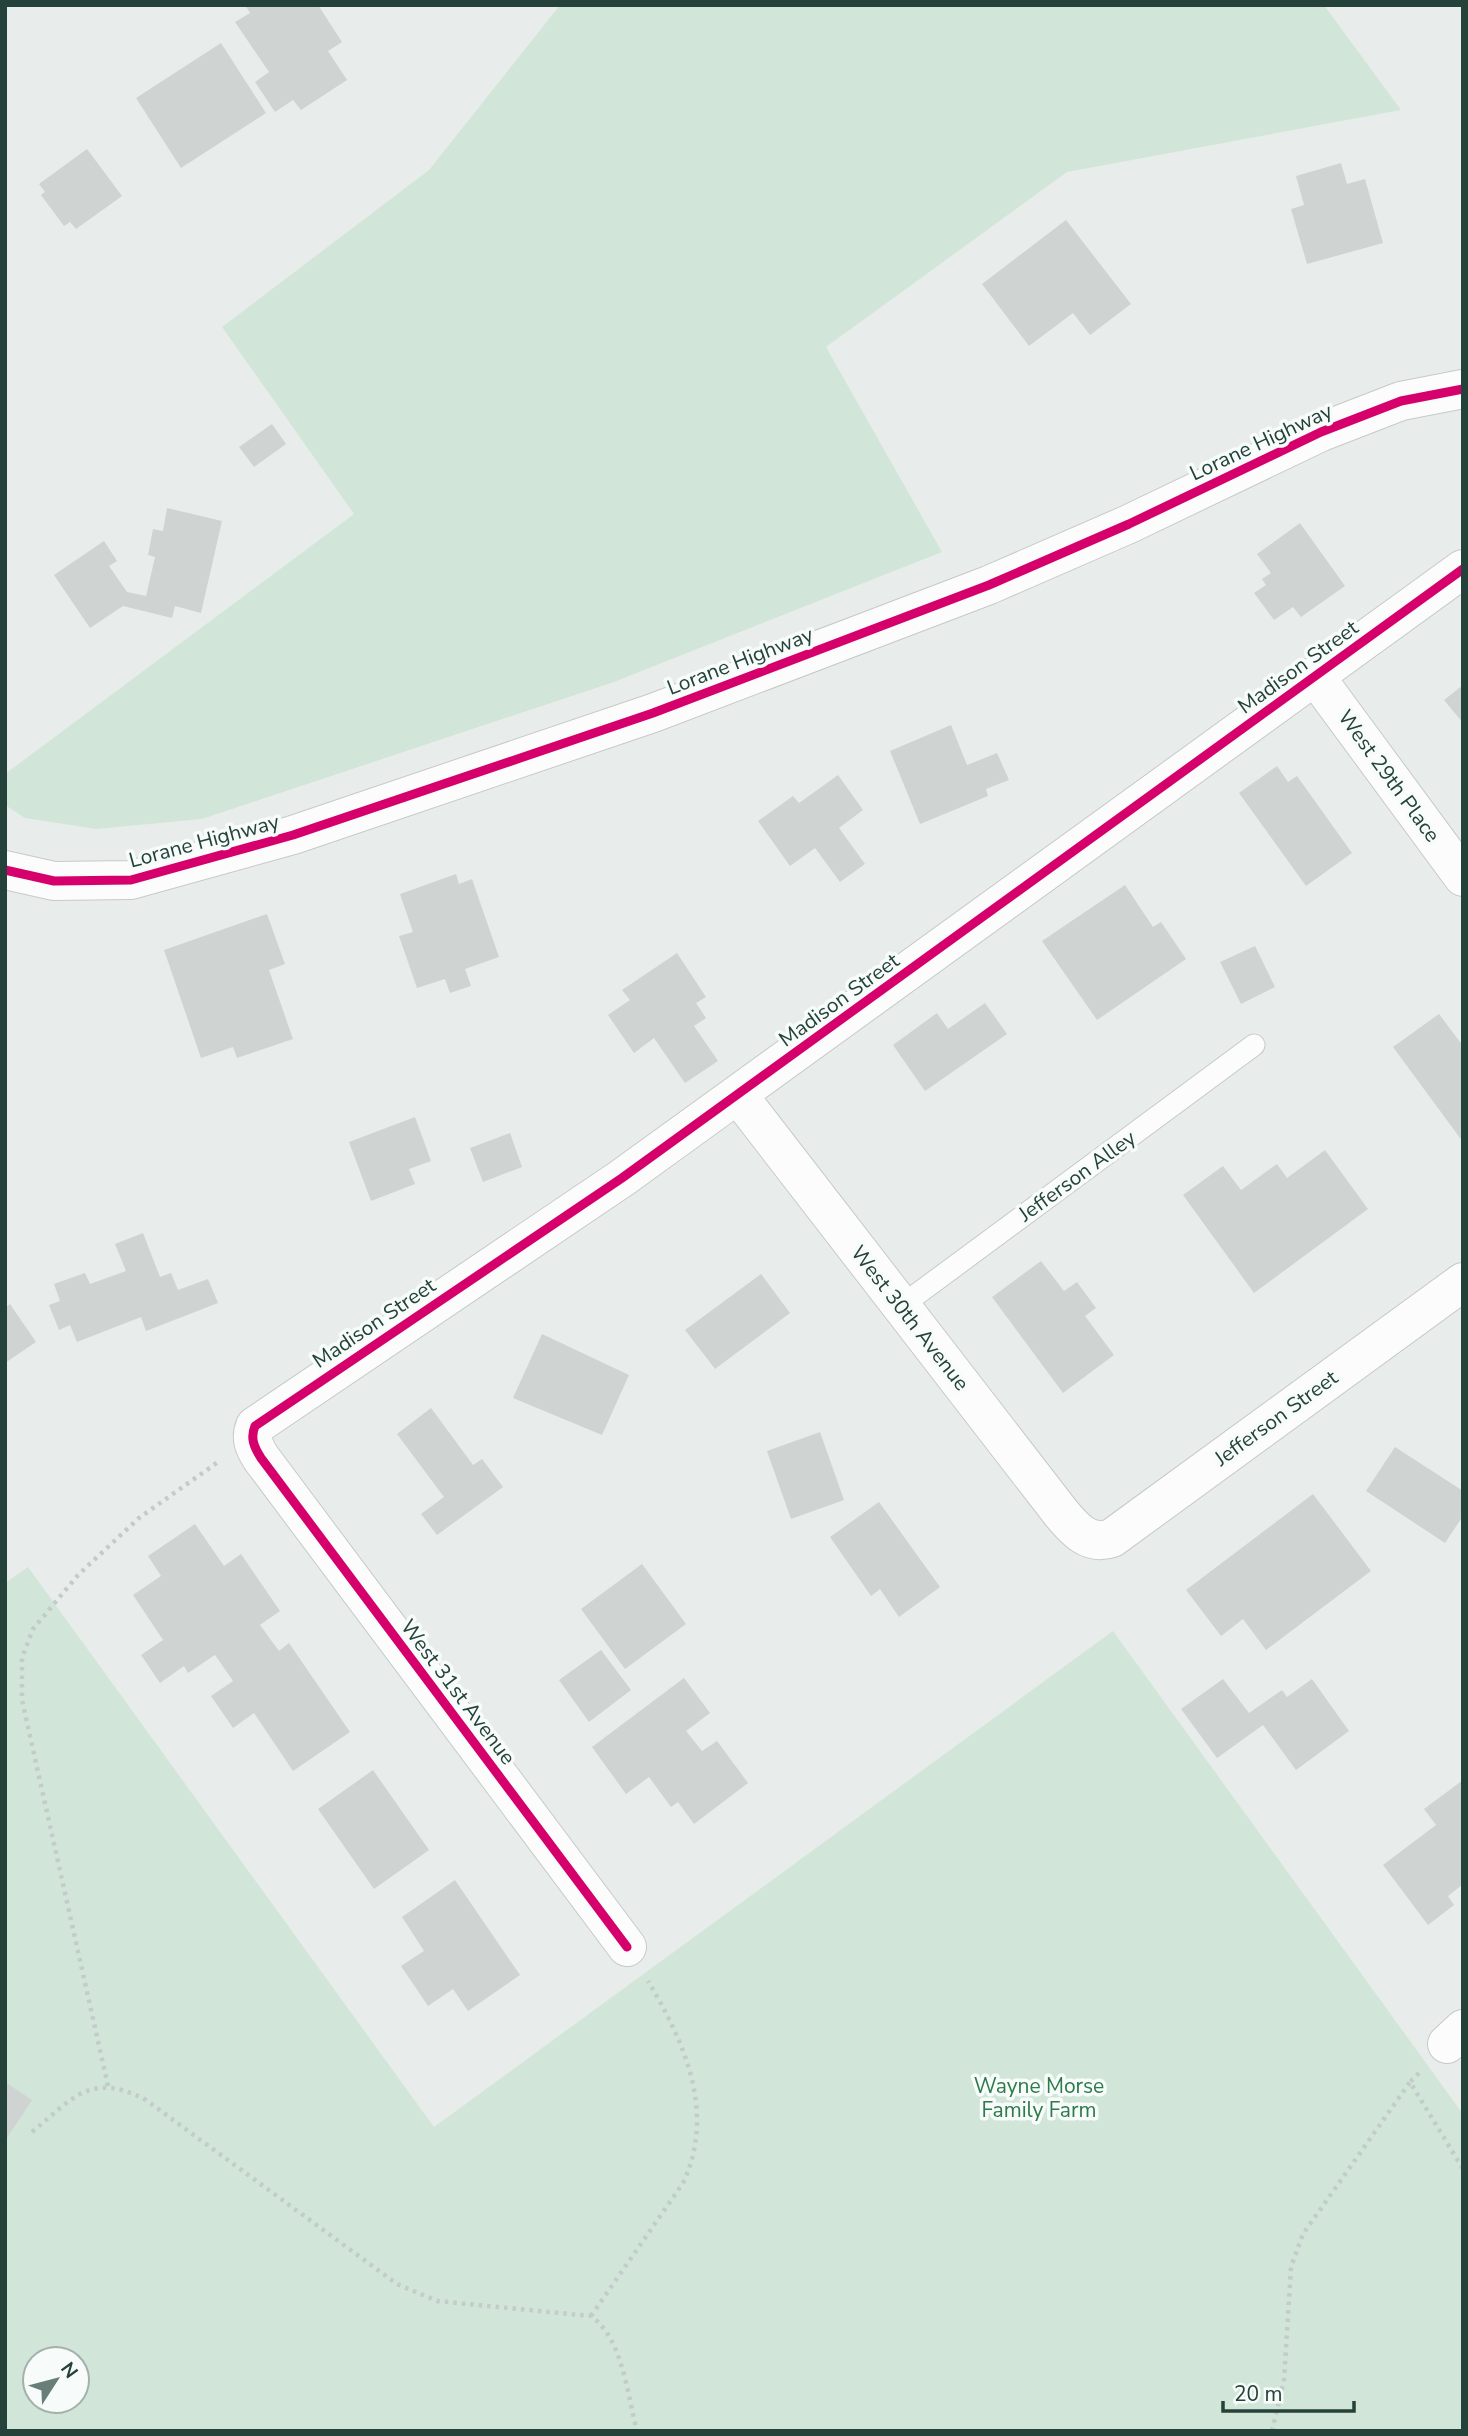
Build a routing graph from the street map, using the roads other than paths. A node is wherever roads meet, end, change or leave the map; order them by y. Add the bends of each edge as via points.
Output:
1 (1463, 389) edge
2 (1463, 569) edge
3 (1315, 676) junction
4 (5, 870) edge
5 (1463, 877) edge
6 (1254, 1045) dead end
7 (738, 1095) junction
8 (1463, 1282) edge
9 (901, 1306) junction
10 (258, 1452) joint
11 (1085, 1537) joint
12 (627, 1947) road end

1 - 4 street, Lorane Highway via 1401,401 1321,432 989,585 653,713 293,835 131,880 54,881
2 - 3 street, Madison Street
3 - 5 street, West 29th Place
3 - 7 street, Madison Street
6 - 9 lane, Jefferson Alley
7 - 9 street, West 30th Avenue
7 - 10 street, Madison Street via 262,1419 252,1433
8 - 11 street, Jefferson Street via 1112,1538 1096,1541
9 - 11 street, West 30th Avenue via 1061,1513
10 - 12 street, West 31st Avenue

